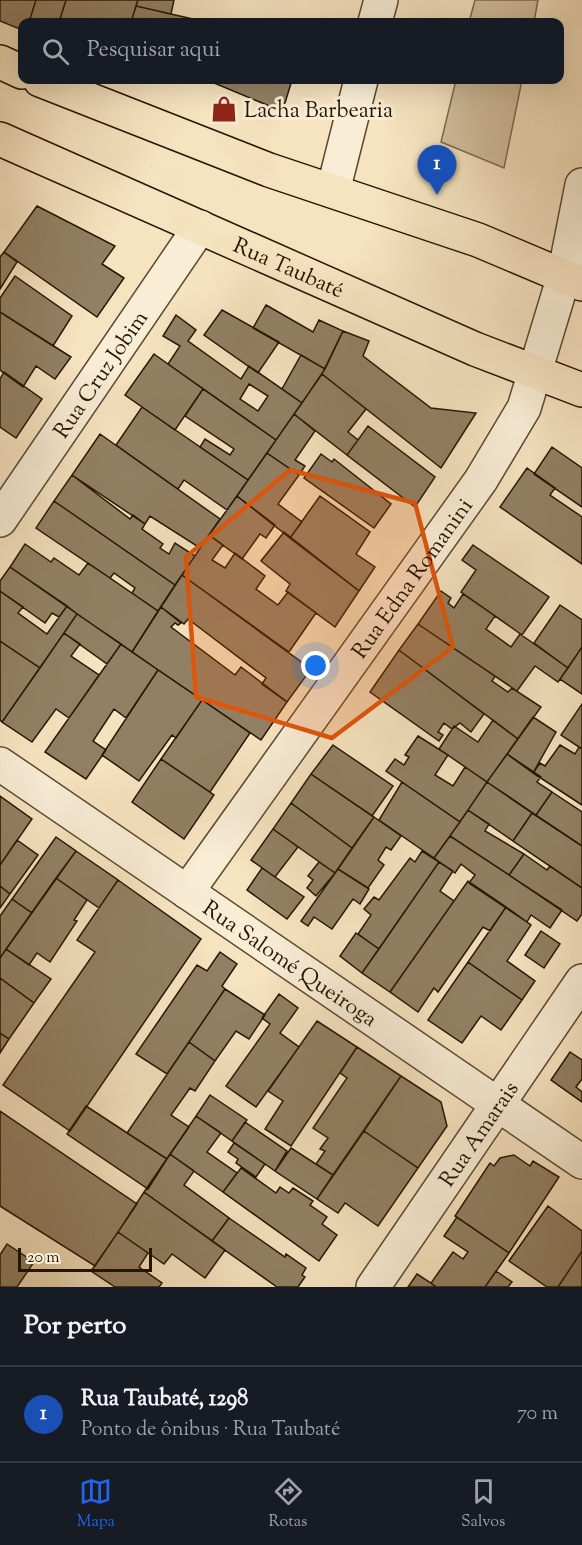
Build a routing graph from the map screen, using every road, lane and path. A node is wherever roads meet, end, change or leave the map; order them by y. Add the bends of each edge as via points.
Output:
1 (381, 0) edge
2 (376, 18) edge
3 (0, 62) edge
4 (18, 70) edge
5 (50, 84) edge
6 (360, 84) edge
7 (0, 139) edge
8 (582, 185) edge
9 (333, 191) junction
10 (201, 227) junction
11 (573, 280) edge
12 (534, 371) junction
13 (582, 390) edge
14 (0, 520) edge
15 (0, 764) edge
16 (187, 892) junction
17 (582, 981) edge
18 (498, 1104) junction
19 (582, 1162) edge
20 (373, 1287) edge

1 - 2 street
3 - 4 main road
5 - 9 main road via 269,170
6 - 9 street
7 - 10 main road, Rua Taubaté
8 - 11 street, Rua Edna Romanini
9 - 11 main road via 478,240
10 - 12 main road, Rua Taubaté via 475,349
10 - 14 street, Rua Cruz Jobim
11 - 12 street, Rua Edna Romanini
12 - 13 main road, Rua Taubaté
12 - 16 street, Rua Edna Romanini via 524,408 481,480
15 - 16 street, Rua Salomé Queiroga
16 - 18 street, Rua Salomé Queiroga
17 - 18 street, Rua Amarais
18 - 19 street, Rua Salomé Queiroga
18 - 20 street, Rua Amarais

